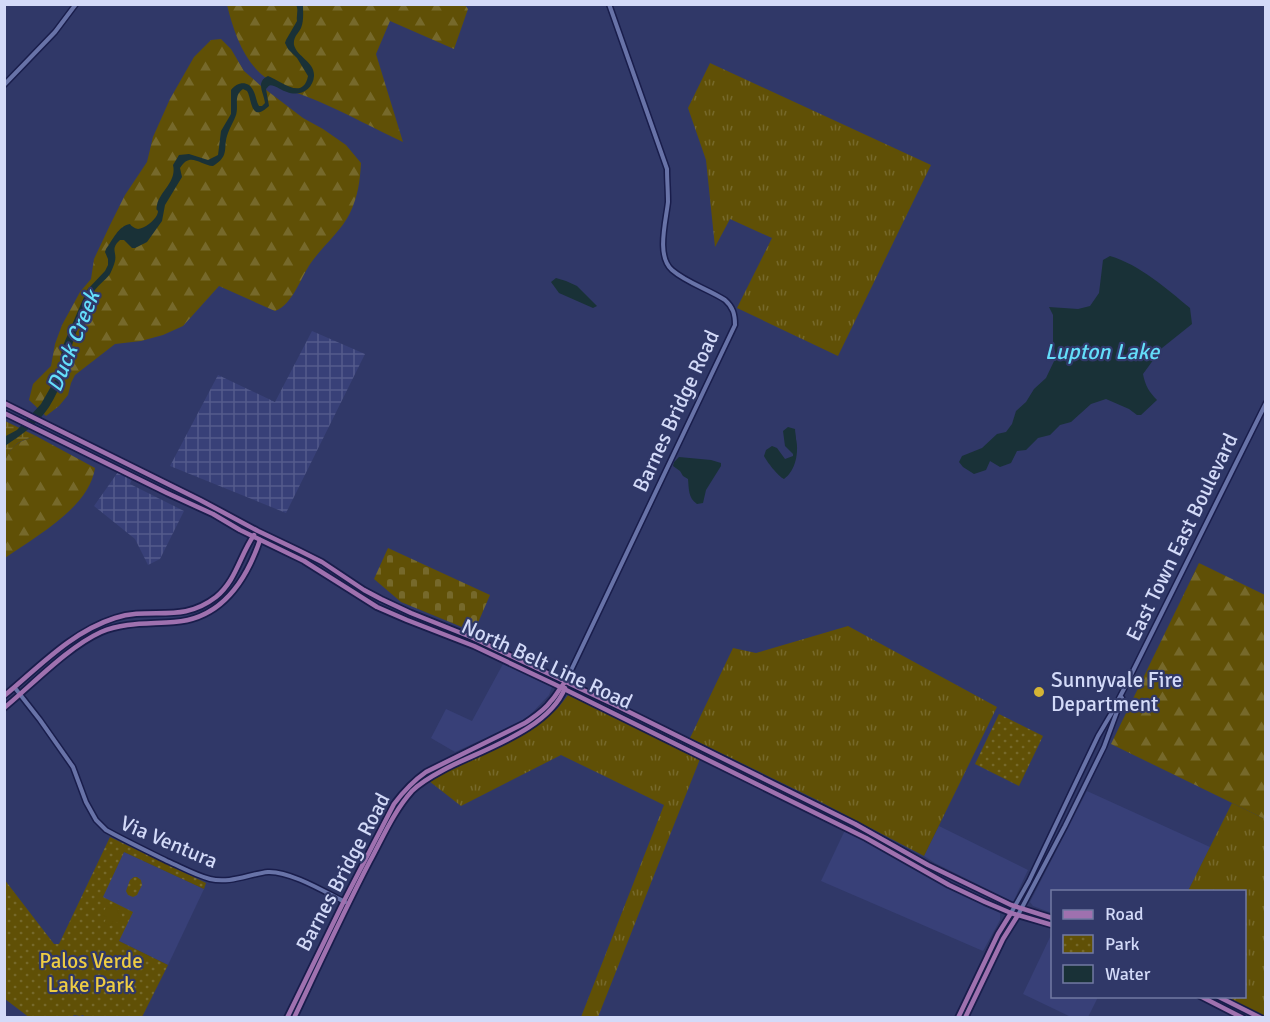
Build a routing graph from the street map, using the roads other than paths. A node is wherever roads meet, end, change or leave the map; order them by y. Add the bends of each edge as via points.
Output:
1 (76, 4) edge
2 (609, 4) edge
3 (4, 85) edge
4 (4, 403) edge
5 (1266, 403) edge
6 (7, 414) edge
7 (129, 466) junction
8 (126, 473) junction
9 (221, 511) junction
10 (218, 517) junction
11 (258, 531) junction
12 (253, 537) junction
13 (261, 541) junction
14 (381, 599) junction
15 (377, 607) junction
16 (489, 645) junction
17 (486, 652) junction
18 (566, 681) junction
19 (1126, 686) junction
20 (15, 688) junction
21 (563, 688) junction
22 (20, 695) junction
23 (4, 696) edge
24 (4, 708) edge
25 (740, 767) junction
26 (737, 774) junction
27 (1069, 796) junction
28 (1077, 799) junction
29 (855, 824) junction
30 (852, 831) junction
31 (1048, 842) junction
32 (1056, 845) junction
33 (956, 879) junction
34 (953, 887) junction
35 (346, 902) junction
36 (1015, 907) junction
37 (1022, 909) junction
38 (1011, 913) junction
39 (1018, 915) junction
40 (1051, 917) edge
41 (1051, 924) edge
42 (992, 947) junction
43 (998, 951) junction
44 (1204, 998) edge
45 (1221, 998) edge
46 (1239, 1007) junction
47 (1236, 1014) junction
48 (287, 1017) edge
49 (294, 1017) edge
50 (957, 1017) edge
51 (965, 1017) edge
52 (1243, 1017) edge
53 (1261, 1017) edge

1 - 3 street
2 - 18 street, Barnes Bridge Road via 667,169 664,261 670,269 731,305 735,325
4 - 7 main road, North Belt Line Road
5 - 19 street, East Town East Boulevard
6 - 8 main road, North Belt Line Road
7 - 8 main road
7 - 9 main road, North Belt Line Road
8 - 10 main road, North Belt Line Road
9 - 10 main road
9 - 11 main road, North Belt Line Road
10 - 12 main road, North Belt Line Road
11 - 12 main road
11 - 13 main road
11 - 14 main road, North Belt Line Road via 322,562
12 - 13 main road, North Belt Line Road
12 - 20 main road via 232,579 214,598 177,614 129,615 95,626 76,636
13 - 15 main road, North Belt Line Road via 304,561
13 - 22 main road via 237,587 213,610 188,620 131,624 101,633 81,643
14 - 15 main road
14 - 16 main road, North Belt Line Road
15 - 17 main road, North Belt Line Road
16 - 17 main road
16 - 18 main road, North Belt Line Road
17 - 21 main road, North Belt Line Road
18 - 21 main road, Barnes Bridge Road
18 - 25 main road, North Belt Line Road
19 - 27 street, East Town East Boulevard
19 - 28 street, East Town East Boulevard via 1107,739
20 - 22 street, Via Ventura
20 - 23 main road
21 - 26 main road, North Belt Line Road
21 - 35 main road, Barnes Bridge Road via 554,706 536,723 436,770 416,787 399,807
22 - 24 main road
22 - 35 street, Via Ventura via 73,767 86,802 106,830 209,879 283,874
25 - 26 main road
25 - 29 main road, North Belt Line Road
26 - 30 main road, North Belt Line Road
27 - 28 street
27 - 31 street, East Town East Boulevard
28 - 32 street, East Town East Boulevard
29 - 30 main road
29 - 33 main road, North Belt Line Road
30 - 34 main road, North Belt Line Road
31 - 32 street
31 - 36 street, East Town East Boulevard
32 - 37 street, East Town East Boulevard
33 - 34 main road
33 - 36 main road, North Belt Line Road
34 - 38 main road, North Belt Line Road
35 - 48 main road, Barnes Bridge Road
35 - 49 main road, Barnes Bridge Road
36 - 37 main road, North Belt Line Road
36 - 38 street, East Town East Boulevard
37 - 39 street, East Town East Boulevard
37 - 40 main road, North Belt Line Road
38 - 39 main road, North Belt Line Road
38 - 42 main road
39 - 41 main road, North Belt Line Road
39 - 43 main road
42 - 43 main road
42 - 50 main road
43 - 51 main road
44 - 47 main road
45 - 46 main road
46 - 47 main road
46 - 53 main road
47 - 52 main road

